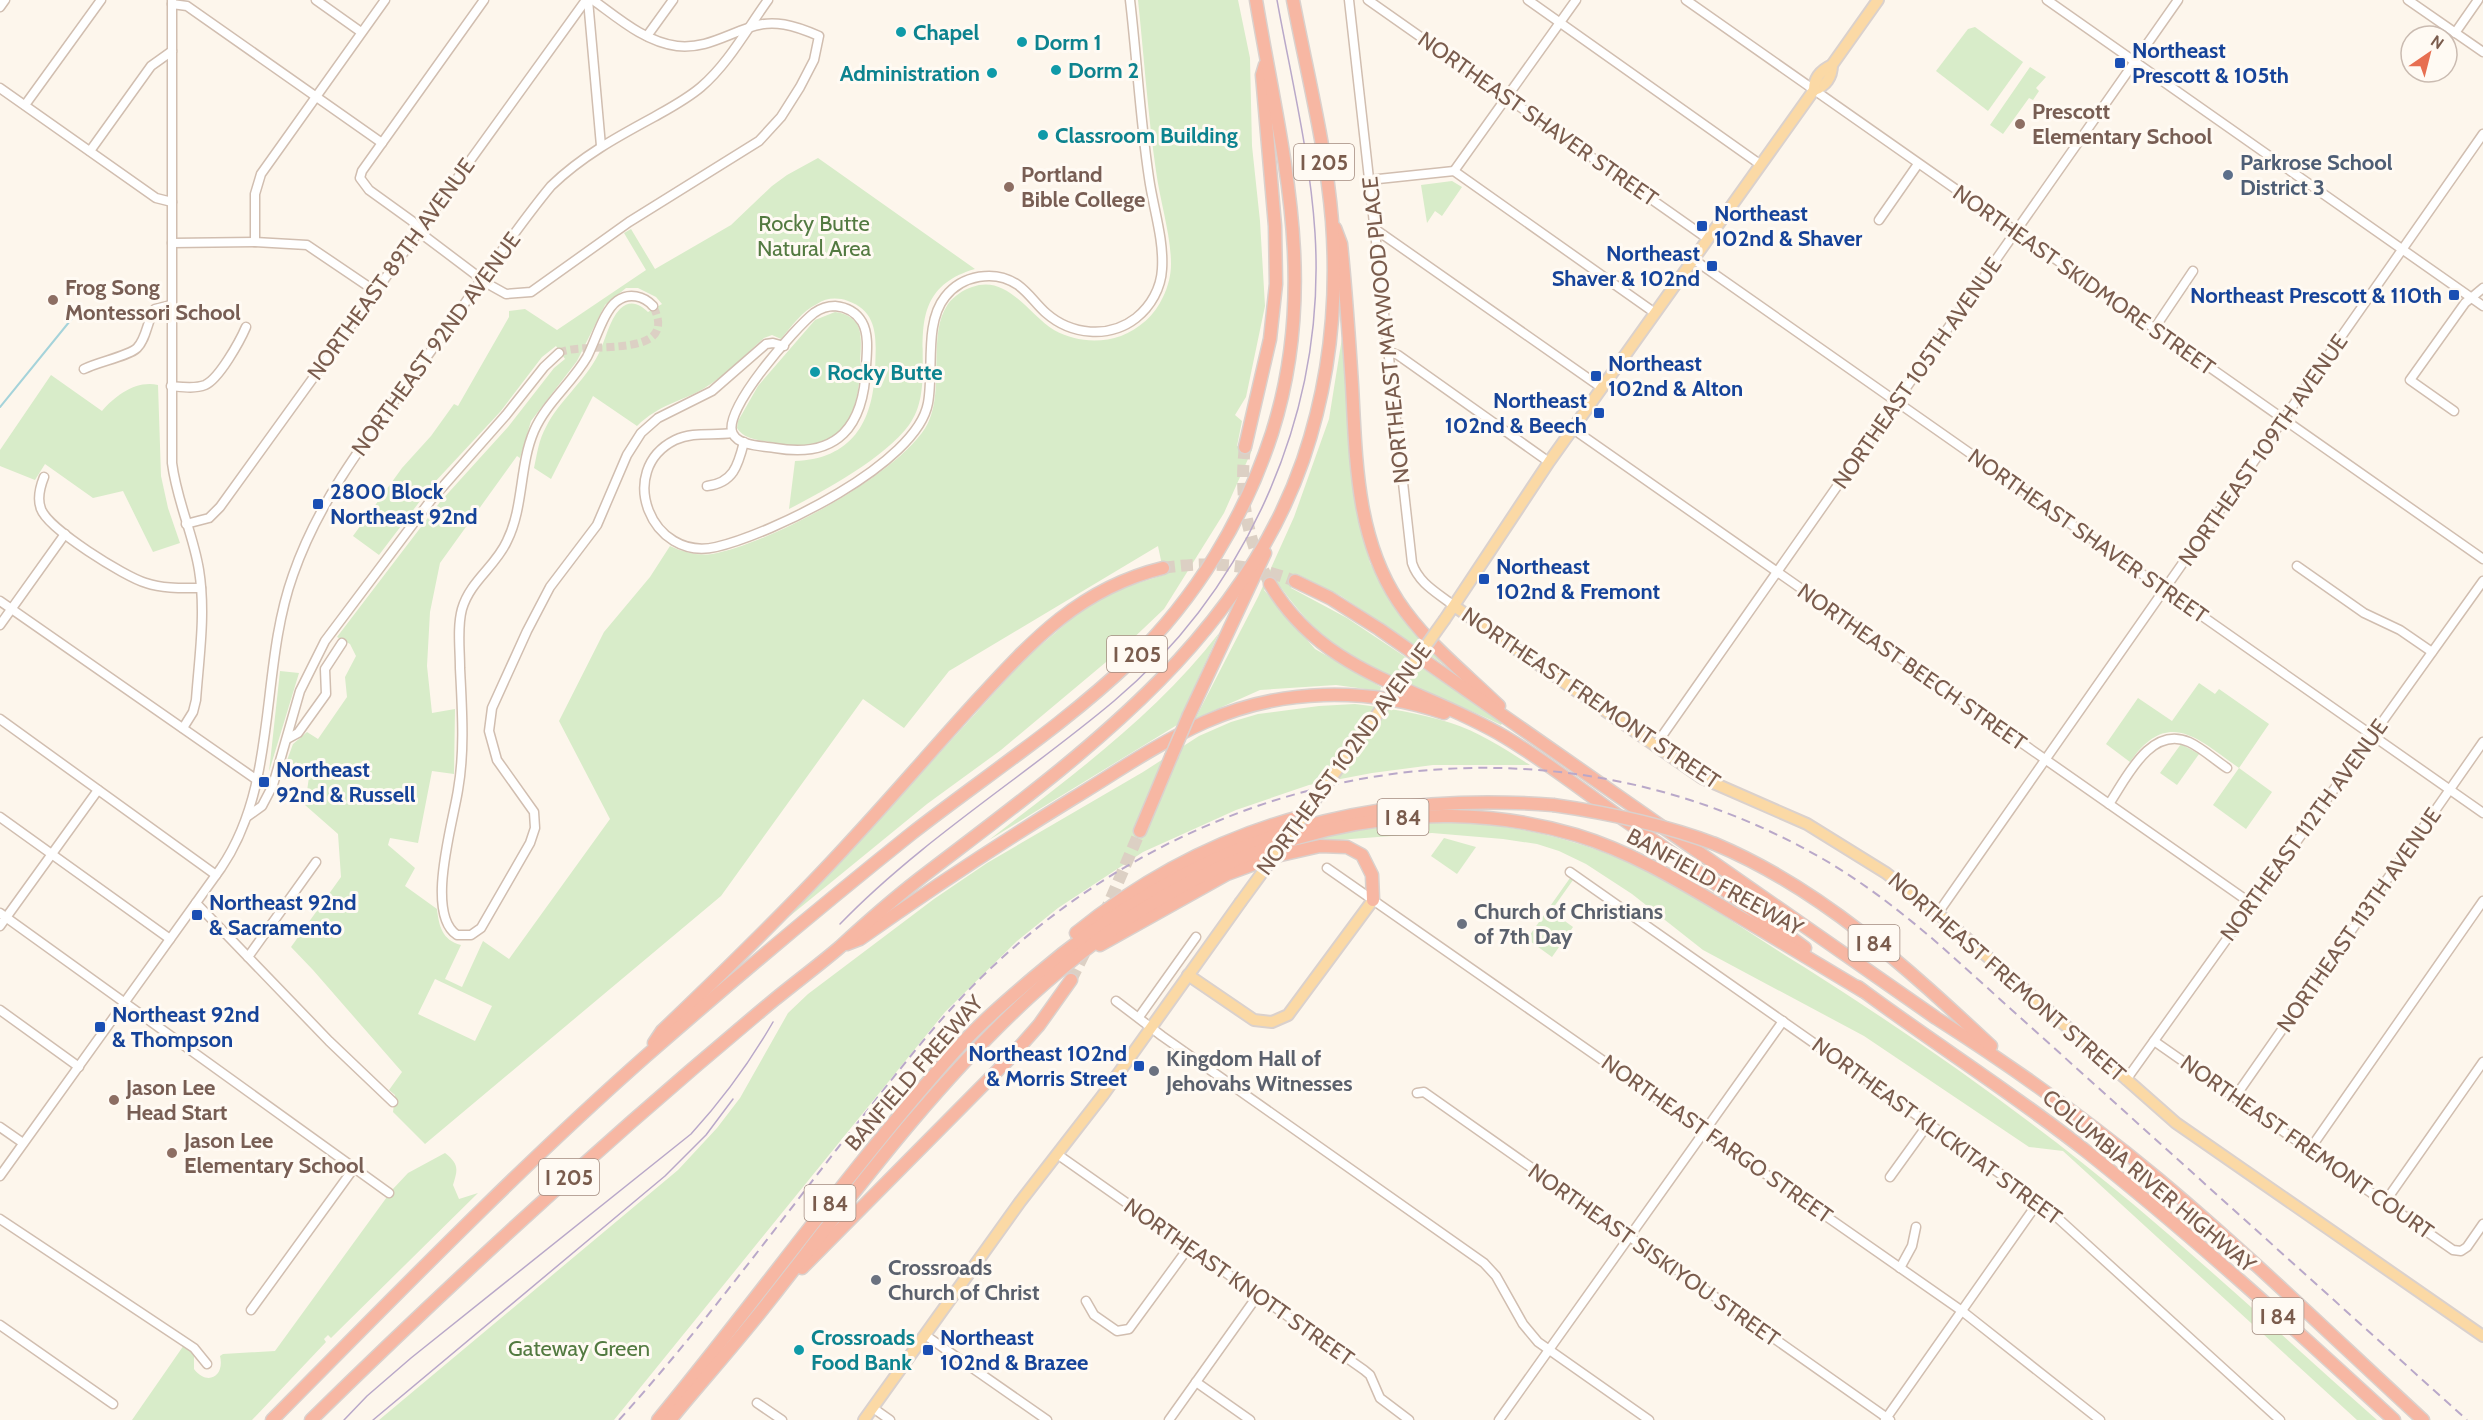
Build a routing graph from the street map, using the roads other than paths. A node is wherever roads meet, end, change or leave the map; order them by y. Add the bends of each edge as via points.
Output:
1 (5, 0) edge
2 (101, 0) edge
3 (316, 0) edge
4 (385, 0) edge
5 (484, 0) edge
6 (587, 0) edge
7 (593, 0) edge
8 (673, 0) edge
9 (768, 0) edge
10 (1130, 0) edge
11 (1256, 0) edge
12 (1293, 0) edge
13 (1349, 0) edge
14 (1368, 0) edge
15 (1528, 0) edge
16 (1576, 0) edge
17 (1686, 0) edge
18 (2047, 0) edge
19 (2178, 0) edge
20 (2408, 0) edge
21 (2478, 0) edge
22 (1873, 1) edge
23 (172, 2) edge
24 (0, 7) edge
25 (1560, 22) junction
26 (2442, 24) edge
27 (749, 27) junction
28 (2459, 27) edge
29 (361, 32) junction
30 (647, 36) junction
31 (2459, 36) edge
32 (172, 51) junction
33 (2483, 52) edge
34 (1267, 60) junction
35 (2135, 62) junction
36 (0, 88) edge
37 (1814, 90) junction
38 (316, 96) junction
39 (1507, 97) junction
40 (25, 105) junction
41 (2483, 134) edge
42 (382, 143) junction
43 (601, 146) junction
44 (90, 151) junction
45 (1918, 164) junction
46 (1761, 165) junction
47 (1454, 171) junction
48 (1369, 180) junction
49 (172, 202) junction
50 (1879, 220) dead end
51 (1332, 221) junction
52 (419, 229) junction
53 (1375, 229) junction
54 (2016, 232) junction
55 (1708, 239) junction
56 (255, 242) junction
57 (172, 243) junction
58 (2402, 250) junction
59 (1694, 259) junction
60 (2193, 271) dead end
61 (483, 279) junction
62 (2483, 288) edge
63 (375, 291) junction
64 (2472, 298) junction
65 (171, 305) junction
66 (653, 306) dead end
67 (2483, 306) edge
68 (1655, 313) junction
69 (246, 327) dead end
70 (2154, 329) junction
71 (784, 346) junction
72 (1388, 351) junction
73 (559, 353) tunnel mouth
74 (755, 355) junction
75 (775, 357) junction
76 (84, 369) dead end
77 (171, 386) junction
78 (1602, 388) junction
79 (1896, 402) junction
80 (2454, 411) dead end
81 (2284, 420) junction
82 (1573, 429) junction
83 (732, 432) junction
84 (744, 442) junction
85 (1245, 447) tunnel mouth
86 (1549, 462) junction
87 (44, 477) dead end
88 (707, 486) dead end
89 (186, 525) junction
90 (65, 534) junction
91 (1269, 540) junction
92 (2483, 559) edge
93 (2297, 567) dead end
94 (1163, 568) tunnel mouth
95 (1777, 571) junction
96 (2483, 580) edge
97 (1295, 581) tunnel mouth
98 (1270, 584) tunnel mouth
99 (201, 588) junction
100 (2165, 590) junction
101 (0, 601) edge
102 (1454, 606) junction
103 (11, 609) junction
104 (0, 625) edge
105 (342, 643) dead end
106 (2432, 652) junction
107 (0, 719) edge
108 (1482, 725) junction
109 (183, 728) junction
110 (1524, 730) junction
111 (2372, 735) junction
112 (287, 739) junction
113 (2483, 742) edge
114 (1655, 746) junction
115 (2046, 760) junction
116 (2227, 768) dead end
117 (257, 780) junction
118 (2450, 789) junction
119 (98, 790) junction
120 (2109, 804) junction
121 (2483, 813) edge
122 (248, 816) junction
123 (1303, 816) junction
124 (0, 817) edge
125 (1140, 831) tunnel mouth
126 (52, 854) junction
127 (316, 862) dead end
128 (1327, 868) dead end
129 (1570, 872) dead end
130 (216, 875) junction
131 (1373, 900) junction
132 (2483, 901) edge
133 (196, 903) junction
134 (2252, 904) junction
135 (1938, 913) junction
136 (3, 915) edge
137 (0, 926) edge
138 (1196, 937) dead end
139 (170, 939) junction
140 (838, 948) junction
141 (1077, 956) junction
142 (248, 957) junction
143 (1188, 975) junction
144 (1071, 980) tunnel mouth
145 (1863, 991) junction
146 (1012, 995) junction
147 (1116, 1001) dead end
148 (124, 1003) junction
149 (0, 1010) edge
150 (1138, 1017) junction
151 (1784, 1021) junction
152 (1150, 1027) junction
153 (2154, 1041) junction
154 (643, 1059) junction
155 (2483, 1062) edge
156 (79, 1067) junction
157 (2013, 1068) junction
158 (2126, 1080) junction
159 (1417, 1093) dead end
160 (2235, 1097) junction
161 (393, 1102) dead end
162 (1929, 1123) junction
163 (0, 1127) edge
164 (1705, 1131) junction
165 (23, 1143) junction
166 (2310, 1149) junction
167 (1057, 1154) junction
168 (354, 1168) junction
169 (0, 1176) edge
170 (1890, 1177) dead end
171 (389, 1193) dead end
172 (2039, 1201) junction
173 (2385, 1202) junction
174 (0, 1219) edge
175 (2483, 1224) edge
176 (1916, 1227) dead end
177 (1629, 1238) junction
178 (1189, 1247) junction
179 (1900, 1268) junction
180 (1258, 1295) junction
181 (1086, 1300) dead end
182 (768, 1302) junction
183 (251, 1310) dead end
184 (1962, 1311) junction
185 (0, 1324) edge
186 (925, 1335) junction
187 (2483, 1336) edge
188 (1549, 1350) junction
189 (207, 1364) dead end
190 (1196, 1382) junction
191 (757, 1403) dead end
192 (113, 1404) dead end
193 (873, 1408) junction
194 (1887, 1419) edge
195 (272, 1420) edge
196 (311, 1420) edge
197 (658, 1420) edge
198 (670, 1420) edge
199 (782, 1420) edge
200 (864, 1420) edge
201 (890, 1420) edge
202 (1047, 1420) edge
203 (1169, 1420) edge
204 (1250, 1420) edge
205 (1409, 1420) edge
206 (1499, 1420) edge
207 (1649, 1420) edge
208 (2100, 1420) edge
209 (2280, 1420) edge
210 (2394, 1420) edge
211 (2423, 1420) edge

1 - 24 street
2 - 40 street
3 - 29 street
4 - 29 street
5 - 42 street
6 - 43 street
6 - 52 street, NORTHEAST 89TH AVENUE
7 - 30 street
8 - 30 street
9 - 27 street, NORTHEAST 92ND AVENUE
10 - 83 street via 1162,256 1160,284 1145,309 1117,328 1083,332 1054,320 1011,281 983,276 965,281 947,294 936,313 928,406 920,426 902,446 847,488 780,523 717,547 696,548 678,543 659,530 648,510 644,486 650,466 663,448 677,439
11 - 34 highway, I 205
12 - 51 highway, I 205
13 - 48 street, NORTHEAST MAYWOOD PLACE
14 - 39 street, NORTHEAST SHAVER STREET
15 - 25 street
16 - 25 street
17 - 37 street, NORTHEAST SKIDMORE STREET
18 - 35 street
19 - 35 street, NORTHEAST 105TH AVENUE
20 - 26 street
21 - 28 street
22 - 37 main road, NORTHEAST 102ND AVENUE via 1832,65 1823,69 1814,82
23 - 32 street
23 - 38 street via 187,6
25 - 39 street
25 - 46 street
27 - 30 street via 699,45 676,46
27 - 43 street, NORTHEAST 92ND AVENUE via 701,87
27 - 61 street via 786,24 819,36 814,60 800,87 781,117 759,141 628,222 534,290 506,294
29 - 38 street
31 - 33 street
32 - 44 street via 151,66
32 - 49 street
34 - 85 highway via 1262,75 1275,226 1276,294 1270,339
34 - 154 highway, I 205 via 1294,221 1292,335 1279,409 1266,451 1220,549 1166,623 1109,681 827,901
35 - 54 street, NORTHEAST 105TH AVENUE
35 - 58 street
36 - 40 street
37 - 45 street, NORTHEAST SKIDMORE STREET
37 - 46 main road, NORTHEAST 102ND AVENUE
38 - 42 street
38 - 56 street via 258,181
39 - 47 street
39 - 55 street, NORTHEAST SHAVER STREET
40 - 44 street
41 - 58 street, NORTHEAST 109TH AVENUE
42 - 52 street via 362,171 361,181
43 - 61 street, NORTHEAST 92ND AVENUE via 551,186
44 - 49 street via 156,198
45 - 50 street
45 - 54 street, NORTHEAST SKIDMORE STREET
46 - 55 main road, NORTHEAST 102ND AVENUE
47 - 48 street
47 - 68 street
48 - 53 street, NORTHEAST MAYWOOD PLACE
49 - 57 street
51 - 91 highway, I 205 via 1332,312 1321,396 1303,461
51 - 110 highway via 1341,244 1360,494 1372,549 1391,590 1418,628
52 - 61 street
52 - 63 street, NORTHEAST 89TH AVENUE
53 - 72 street, NORTHEAST MAYWOOD PLACE
53 - 78 street
54 - 70 street, NORTHEAST SKIDMORE STREET
54 - 79 street, NORTHEAST 105TH AVENUE
55 - 59 main road, NORTHEAST 102ND AVENUE
56 - 57 street
56 - 63 street via 312,247
57 - 65 street
58 - 64 street
58 - 81 street, NORTHEAST 109TH AVENUE
59 - 68 main road, NORTHEAST 102ND AVENUE
59 - 79 street, NORTHEAST SHAVER STREET
60 - 70 street
61 - 117 street, NORTHEAST 92ND AVENUE via 344,473 313,527 293,574 278,629
62 - 64 street
63 - 89 street, NORTHEAST 89TH AVENUE via 215,512
64 - 67 street
64 - 80 street via 2410,380
65 - 76 street via 155,309 135,350
65 - 77 street
66 - 74 street via 633,296 621,298 612,306 582,365 535,430 510,535 462,608 462,759 442,887 447,922 457,935 471,935 481,928 535,828 531,806 497,760 489,731 495,701 537,610 597,525 627,455 641,433 658,418 712,391
68 - 78 main road, NORTHEAST 102ND AVENUE
69 - 77 street via 209,382 196,387
70 - 81 street, NORTHEAST SKIDMORE STREET
71 - 74 street via 766,344
71 - 75 street
71 - 84 street via 820,309 835,306 854,313 862,322 866,337 865,390 859,412 840,436 815,449 792,451
72 - 86 street
72 - 102 street, NORTHEAST MAYWOOD PLACE via 1412,563 1419,578
73 - 112 street via 430,500 325,641 302,685
74 - 75 street via 766,351
75 - 83 street via 735,412
77 - 89 street via 172,463
78 - 82 main road, NORTHEAST 102ND AVENUE
79 - 95 street, NORTHEAST 105TH AVENUE
79 - 100 street, NORTHEAST SHAVER STREET
81 - 92 street, NORTHEAST SKIDMORE STREET
81 - 100 street, NORTHEAST 109TH AVENUE
82 - 86 main road, NORTHEAST 102ND AVENUE
82 - 95 street, NORTHEAST BEECH STREET
83 - 84 street
84 - 88 street via 729,478
86 - 102 main road, NORTHEAST 102ND AVENUE
87 - 90 street via 41,508
89 - 99 street
90 - 99 street via 140,581
90 - 103 street
91 - 125 highway, bridge via 1264,560 1189,715
91 - 140 highway, I 205 via 1210,627 1136,705
93 - 106 street via 2364,613 2400,630
94 - 154 highway via 1099,591 1032,642 820,875 662,1031
95 - 114 street, NORTHEAST 105TH AVENUE
95 - 115 street, NORTHEAST BEECH STREET
96 - 106 street, NORTHEAST 112TH AVENUE
97 - 110 highway via 1363,618
98 - 108 highway via 1296,621 1334,653
99 - 109 street via 196,700
100 - 111 street, NORTHEAST SHAVER STREET
100 - 115 street, NORTHEAST 109TH AVENUE
101 - 103 street
102 - 114 main road, NORTHEAST FREMONT STREET
102 - 123 main road, NORTHEAST 102ND AVENUE, bridge
103 - 104 street
103 - 109 street
105 - 112 street via 325,669 326,694 298,733
106 - 111 street, NORTHEAST 112TH AVENUE
107 - 119 street
108 - 140 highway via 1408,702 1348,694 1289,698 1223,715 1148,753 972,861 860,939
108 - 145 highway via 1530,753
109 - 117 street
110 - 157 highway
111 - 118 street, NORTHEAST SHAVER STREET
111 - 134 street, NORTHEAST 112TH AVENUE
112 - 122 street via 267,798
113 - 118 street, NORTHEAST 113TH AVENUE
114 - 135 main road, NORTHEAST FREMONT STREET via 1708,781 1792,816 1837,841
115 - 120 street, NORTHEAST BEECH STREET
115 - 135 street, NORTHEAST 109TH AVENUE
116 - 120 street via 2189,742 2164,740 2145,752
117 - 122 street, NORTHEAST 92ND AVENUE
118 - 121 street, NORTHEAST SHAVER STREET
118 - 160 street, NORTHEAST 113TH AVENUE
119 - 126 street
119 - 130 street
120 - 134 street, NORTHEAST BEECH STREET
122 - 130 street, NORTHEAST 92ND AVENUE
123 - 143 main road, NORTHEAST 102ND AVENUE, bridge
123 - 146 highway via 1250,833 1184,862 1131,892 1022,978
124 - 126 street
126 - 136 street
126 - 139 street
127 - 142 street
128 - 131 street, NORTHEAST FARGO STREET
129 - 151 street, NORTHEAST KLICKITAT STREET
130 - 133 street, NORTHEAST 92ND AVENUE
131 - 141 highway via 1372,875 1362,855 1347,847 1320,846 1276,856 1227,874
131 - 143 main road via 1298,1003 1284,1017 1272,1022 1248,1017
131 - 164 street, NORTHEAST FARGO STREET
132 - 166 street
133 - 139 street, NORTHEAST 92ND AVENUE
133 - 142 street
134 - 153 street, NORTHEAST 112TH AVENUE
135 - 158 main road, NORTHEAST FREMONT STREET
136 - 137 street
136 - 148 street
138 - 150 street
139 - 148 street, NORTHEAST 92ND AVENUE
140 - 196 highway, I 205 via 596,1153
141 - 145 highway, BANFIELD FREEWAY / I 84 via 1163,896 1263,849 1347,825 1397,817 1465,816 1532,824 1624,853 1664,872
141 - 182 highway, BANFIELD FREEWAY / I 84 via 1011,1012 959,1065 848,1197
142 - 161 street
143 - 152 main road, NORTHEAST 102ND AVENUE
144 - 182 highway via 1008,1060
145 - 210 highway, COLUMBIA RIVER HIGHWAY / I 84 via 2088,1152
146 - 157 highway, BANFIELD FREEWAY / I 84, bridge via 1089,933 1153,890 1202,863 1290,829 1365,812 1432,803 1553,805 1630,817 1716,844 1784,877 1841,916
146 - 197 highway, BANFIELD FREEWAY / I 84 via 954,1052 898,1118
147 - 150 street
148 - 156 street, NORTHEAST 92ND AVENUE
148 - 168 street
149 - 156 street
150 - 152 street
151 - 162 street, NORTHEAST KLICKITAT STREET
151 - 164 street
152 - 167 main road, NORTHEAST 102ND AVENUE
152 - 188 street via 1484,1263 1496,1276 1529,1333
153 - 158 street, NORTHEAST 112TH AVENUE
153 - 160 street, NORTHEAST FREMONT COURT
154 - 195 highway, I 205 via 519,1175
155 - 173 street
156 - 165 street, NORTHEAST 92ND AVENUE
157 - 211 highway, COLUMBIA RIVER HIGHWAY / I 84 via 2179,1197
158 - 187 main road, NORTHEAST FREMONT STREET via 2185,1130
159 - 177 street, NORTHEAST SISKIYOU STREET via 1424,1092
160 - 166 street, NORTHEAST FREMONT COURT
162 - 170 street
162 - 172 street, NORTHEAST KLICKITAT STREET
163 - 165 street
164 - 177 street
164 - 179 street, NORTHEAST FARGO STREET
165 - 169 street, NORTHEAST 92ND AVENUE
166 - 173 street, NORTHEAST FREMONT COURT
167 - 178 street, NORTHEAST KNOTT STREET
167 - 186 main road, NORTHEAST 102ND AVENUE
168 - 171 street
168 - 183 street
172 - 184 street
172 - 209 street, NORTHEAST KLICKITAT STREET
173 - 175 street, NORTHEAST FREMONT COURT via 2453,1250 2467,1247
174 - 189 street via 194,1348
176 - 179 street via 1912,1246
177 - 188 street
177 - 194 street, NORTHEAST SISKIYOU STREET
178 - 180 street, NORTHEAST KNOTT STREET
178 - 181 street via 1125,1331 1116,1331 1094,1315
179 - 184 street, NORTHEAST FARGO STREET
180 - 190 street
180 - 205 street, NORTHEAST KNOTT STREET via 1365,1370 1380,1398
182 - 198 highway, BANFIELD FREEWAY / I 84
184 - 194 street
184 - 208 street, NORTHEAST FARGO STREET
185 - 192 street
186 - 193 main road, NORTHEAST 102ND AVENUE
186 - 202 street
188 - 206 street
188 - 207 street
190 - 203 street
190 - 204 street
191 - 199 street
193 - 200 main road, NORTHEAST 102ND AVENUE
193 - 201 street

